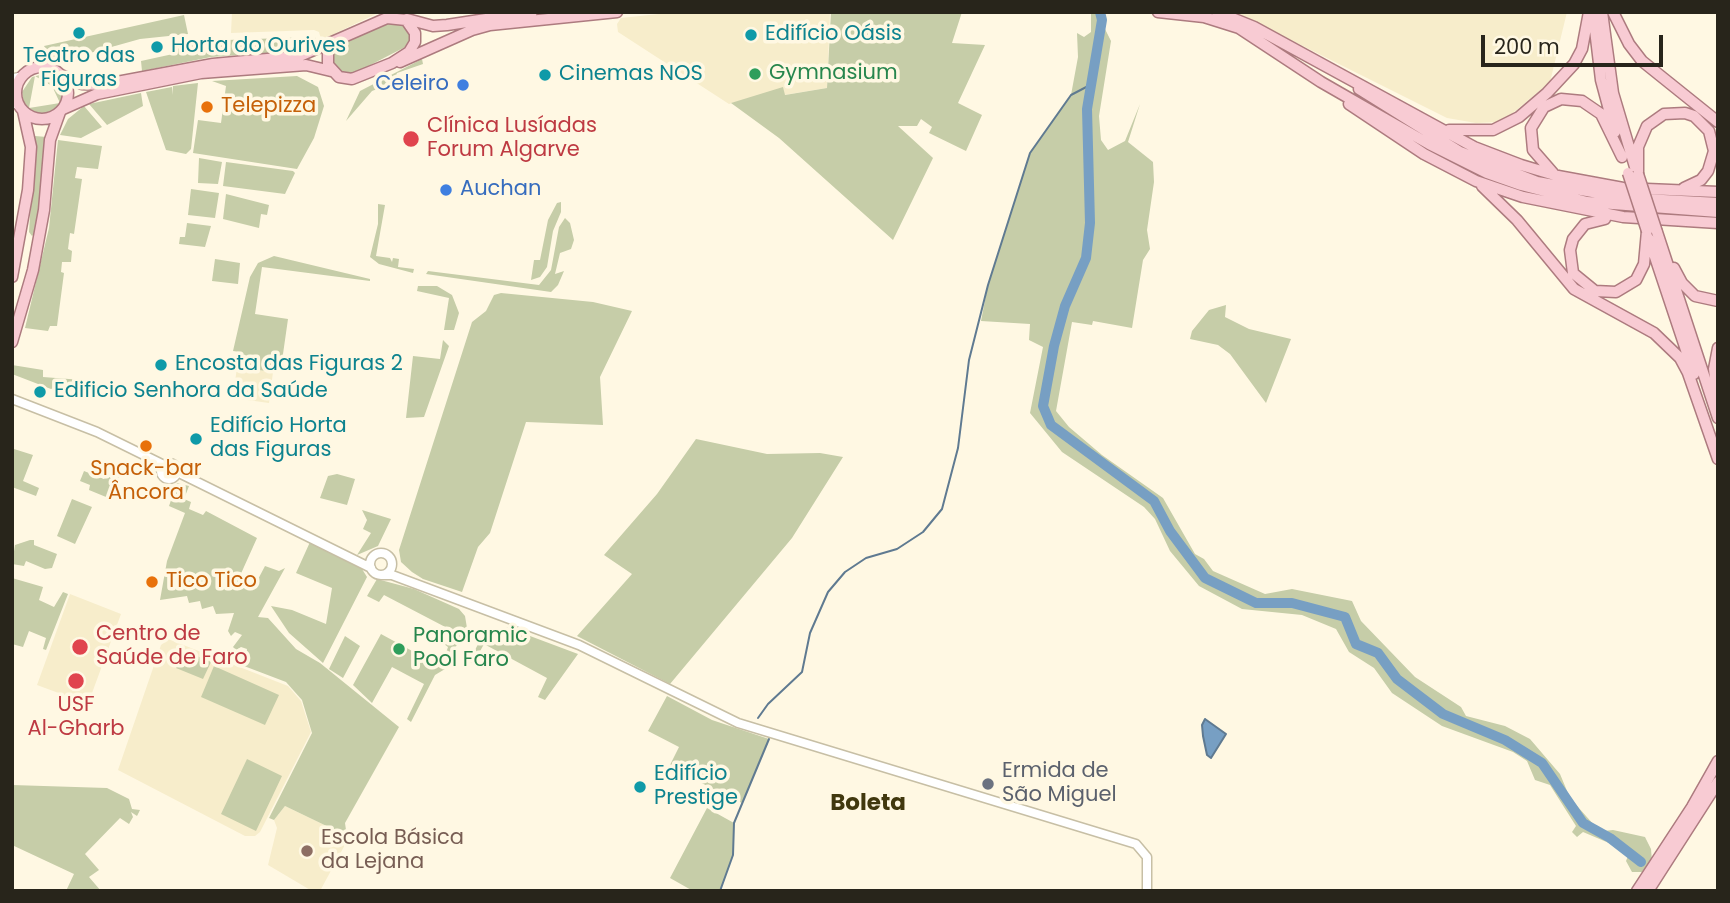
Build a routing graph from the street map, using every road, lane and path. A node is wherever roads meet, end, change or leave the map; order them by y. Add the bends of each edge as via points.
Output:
1 (532, 12) edge
2 (617, 12) edge
3 (1158, 12) edge
4 (1217, 12) edge
5 (1591, 12) edge
6 (1602, 12) edge
7 (1613, 12) edge
8 (400, 17) junction
9 (329, 44) junction
10 (392, 63) junction
11 (331, 71) junction
12 (1335, 72) junction
13 (61, 75) junction
14 (17, 78) edge
15 (1321, 82) junction
16 (18, 105) edge
17 (62, 111) junction
18 (1718, 122) edge
19 (1446, 130) junction
20 (1622, 157) junction
21 (1637, 174) junction
22 (1568, 178) junction
23 (1476, 181) junction
24 (28, 190) junction
25 (1655, 190) junction
26 (1718, 192) edge
27 (1718, 203) edge
28 (1718, 212) edge
29 (1633, 219) junction
30 (1718, 224) edge
31 (41, 230) junction
32 (1652, 232) junction
33 (16, 261) junction
34 (12, 277) edge
35 (1718, 301) edge
36 (22, 315) junction
37 (12, 342) edge
38 (1718, 348) edge
39 (12, 399) edge
40 (1718, 402) edge
41 (1718, 418) edge
42 (1710, 431) junction
43 (1716, 445) edge
44 (1718, 459) edge
45 (164, 465) junction
46 (177, 472) junction
47 (375, 555) junction
48 (352, 557) junction
49 (392, 561) junction
50 (371, 568) junction
51 (383, 575) junction
52 (425, 588) junction
53 (1718, 761) edge
54 (1718, 782) edge
55 (1147, 891) edge
56 (1637, 891) edge
57 (1648, 891) edge

1 - 8 main road via 433,26
2 - 10 main road via 490,25 416,58
3 - 15 main road via 1204,17 1239,28
4 - 12 main road
5 - 19 main road via 1574,64 1519,117 1493,130
5 - 20 main road via 1601,79
6 - 21 main road via 1613,93
7 - 18 main road via 1642,61
8 - 9 main road via 368,25
8 - 10 main road via 413,28 415,42
9 - 11 main road
9 - 13 main road via 300,56 226,62 101,85 82,84
10 - 11 main road via 352,79
11 - 17 main road via 306,65 201,73 97,94
12 - 19 main road
12 - 27 main road via 1460,152 1537,182 1626,198
13 - 14 main road via 40,67
13 - 17 main road via 68,89
14 - 16 main road
15 - 23 main road via 1402,141
15 - 28 main road via 1459,160 1521,185 1615,205
16 - 17 main road via 37,119 46,120
16 - 24 main road via 30,134
17 - 31 main road via 50,140
19 - 22 main road via 1497,157
20 - 22 main road via 1601,114 1571,99 1551,102 1536,116 1530,139 1544,167
20 - 32 main road, bridge
21 - 25 main road via 1641,136 1656,118 1675,112 1703,123 1714,151 1708,171 1692,185
21 - 32 main road, bridge
22 - 25 main road
23 - 29 main road via 1544,203
23 - 42 main road via 1507,208 1574,289 1647,328 1668,346 1688,373
24 - 31 main road via 32,202 27,236 34,240
24 - 33 main road
25 - 26 main road
29 - 30 main road
29 - 32 main road via 1591,221 1573,239 1570,265 1583,284 1603,292 1629,286 1644,264
31 - 36 main road
32 - 35 main road via 1682,283 1695,296
32 - 41 main road
32 - 42 main road
33 - 34 main road
33 - 36 main road via 25,247 31,249 19,306
36 - 37 main road
38 - 40 main road via 1714,369
39 - 45 street via 97,432
42 - 43 main road
43 - 44 main road
45 - 46 street via 174,465
45 - 46 street via 164,478
46 - 48 street
47 - 48 street
47 - 49 street via 386,554
47 - 50 street
48 - 50 street
49 - 51 street via 391,570
49 - 52 street via 396,569
50 - 51 street
51 - 52 street
52 - 55 street via 579,645 738,723 1136,845 1147,857
53 - 56 main road
54 - 57 main road

